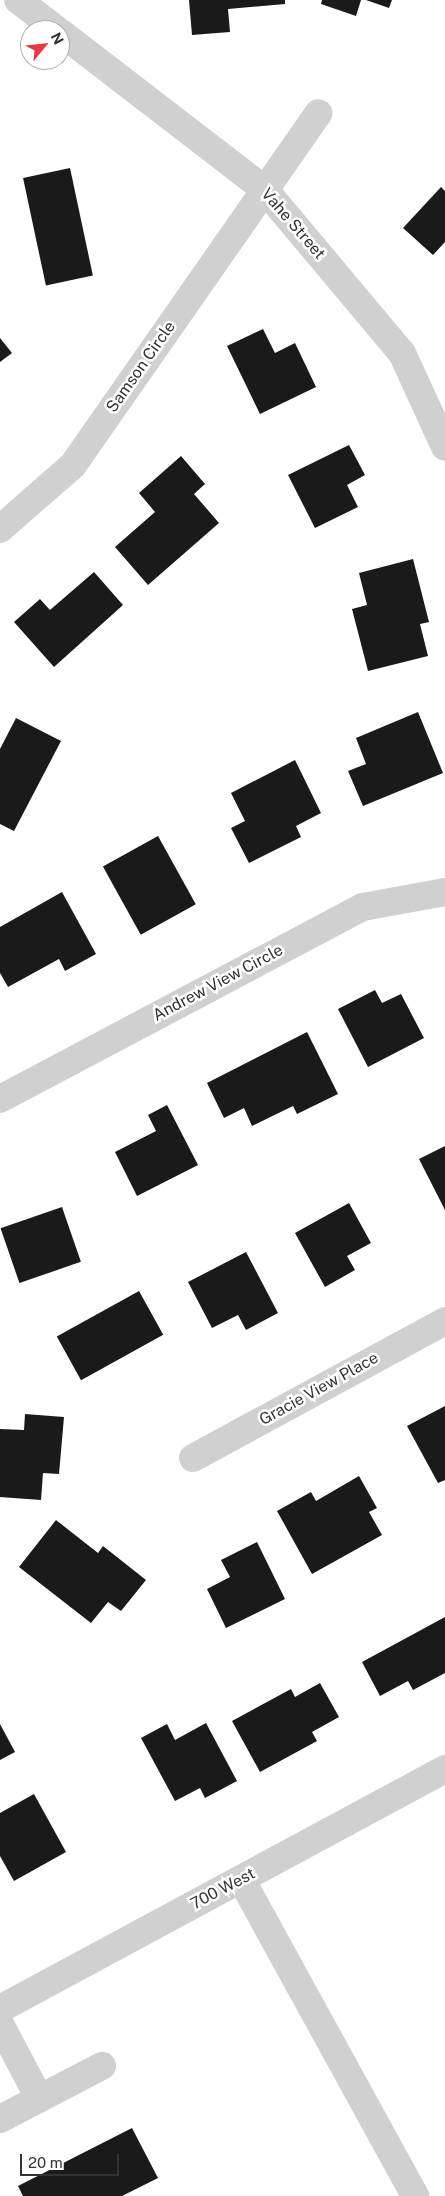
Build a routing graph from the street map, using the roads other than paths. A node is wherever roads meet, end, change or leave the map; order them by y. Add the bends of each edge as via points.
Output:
1 (18, 0) edge
2 (44, 20) edge
3 (70, 40) edge
4 (319, 113) dead end
5 (265, 190) junction
6 (445, 446) edge
7 (0, 529) edge
8 (445, 892) edge
9 (0, 1099) edge
10 (445, 1320) edge
11 (193, 1458) dead end
12 (445, 1770) edge
13 (241, 1879) junction
14 (0, 2009) edge
15 (0, 2024) edge
16 (102, 2066) dead end
17 (39, 2098) junction
18 (0, 2118) edge
19 (415, 2196) edge

1 - 2 street
3 - 5 street, Vahe Street
4 - 5 street, Samson Circle
5 - 6 street, Vahe Street via 402,353
5 - 7 street, Samson Circle via 73,465
8 - 9 street, Andrew View Circle via 363,906
10 - 11 street, Gracie View Place
12 - 13 street, 700 West
13 - 14 street, 700 West
13 - 19 street
15 - 17 street
16 - 17 street
17 - 18 street

